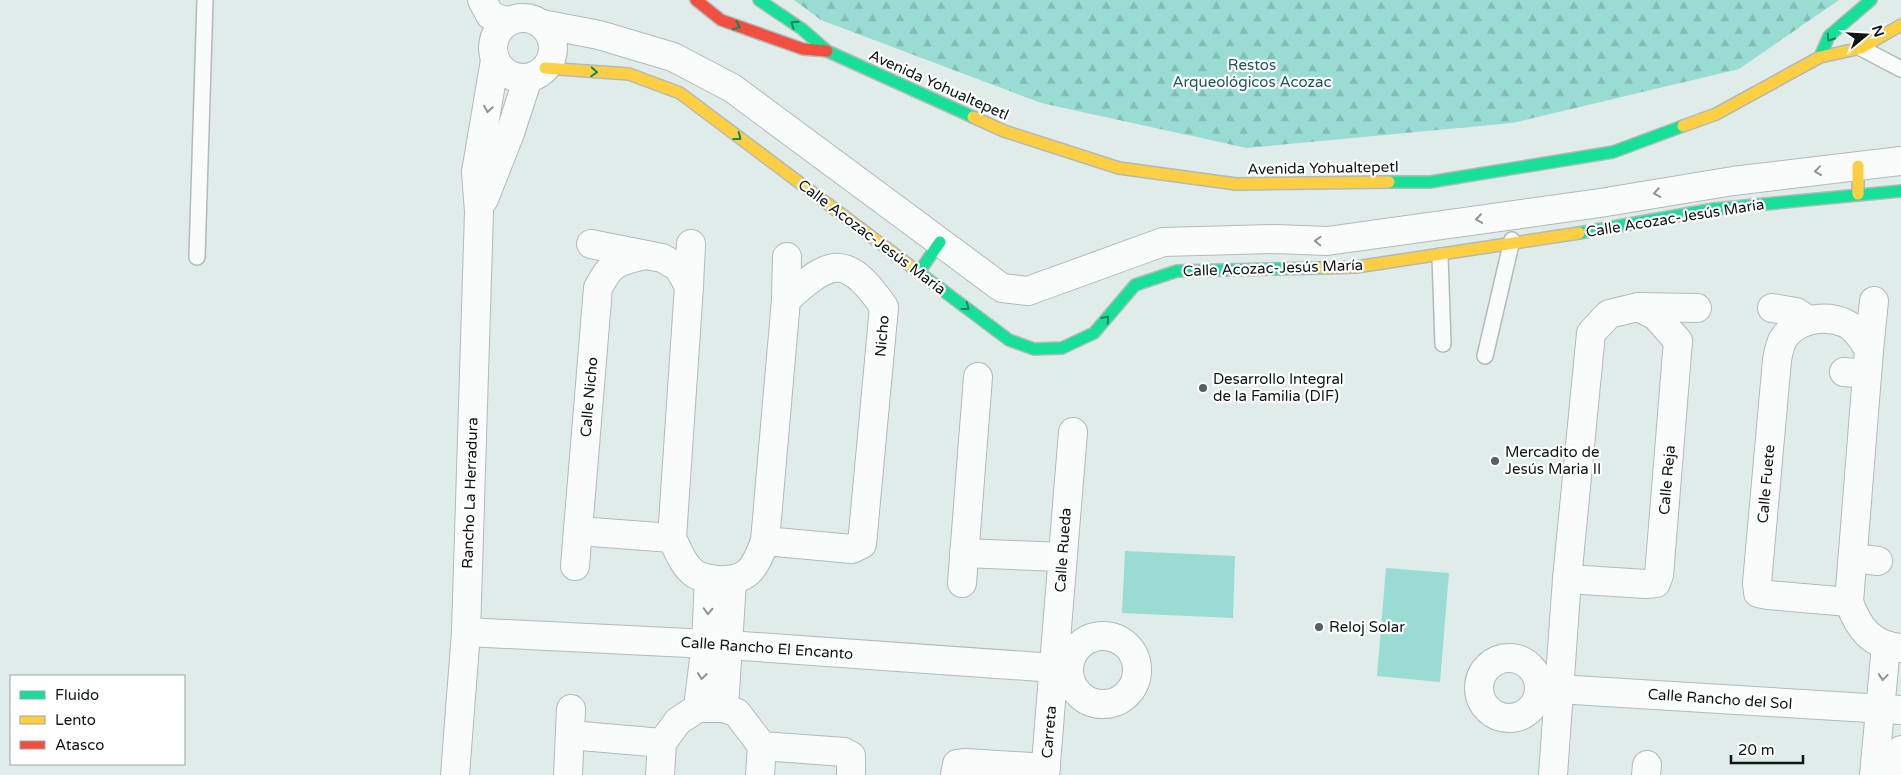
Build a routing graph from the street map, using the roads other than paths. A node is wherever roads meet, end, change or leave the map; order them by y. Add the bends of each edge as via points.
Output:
1 (206, 0) edge
2 (482, 0) edge
3 (696, 0) edge
4 (759, 0) edge
5 (1871, 0) edge
6 (507, 22) junction
7 (542, 24) junction
8 (1901, 25) edge
9 (1862, 48) junction
10 (827, 51) junction
11 (1820, 57) junction
12 (495, 60) junction
13 (1901, 70) edge
14 (536, 73) junction
15 (1901, 161) edge
16 (1858, 166) junction
17 (1901, 191) edge
18 (1858, 194) junction
19 (479, 212) junction
20 (1513, 214) junction
21 (940, 242) junction
22 (591, 244) dead end
23 (691, 244) dead end
24 (1511, 245) junction
25 (646, 254) junction
26 (1440, 256) junction
27 (197, 257) dead end
28 (788, 257) dead end
29 (919, 272) junction
30 (689, 286) junction
31 (786, 300) junction
32 (1874, 301) dead end
33 (1638, 307) junction
34 (1697, 308) dead end
35 (1772, 308) dead end
36 (1819, 319) junction
37 (1443, 344) dead end
38 (1485, 356) dead end
39 (1860, 365) junction
40 (978, 377) dead end
41 (1073, 432) dead end
42 (578, 531) junction
43 (672, 538) junction
44 (765, 541) junction
45 (964, 553) junction
46 (1062, 557) junction
47 (575, 566) dead end
48 (1567, 579) junction
49 (721, 580) junction
50 (962, 583) dead end
51 (1849, 602) junction
52 (466, 632) junction
53 (717, 644) junction
54 (1896, 647) edge
55 (1062, 668) junction
56 (1548, 688) junction
57 (711, 708) junction
58 (570, 709) dead end
59 (1890, 709) edge
60 (570, 736) junction
61 (662, 743) junction
62 (762, 746) junction
63 (1901, 750) edge
64 (956, 769) edge
65 (1046, 772) edge
66 (455, 775) edge
67 (568, 775) edge
68 (660, 775) edge
69 (760, 775) edge
70 (851, 775) edge
71 (1553, 775) edge
72 (1874, 775) edge
73 (1898, 775) edge

1 - 27 lane
2 - 6 street via 490,15
3 -> 10 street, Avenida Yohualtepetl via 721,20 803,49
10 -> 4 street, Avenida Yohualtepetl via 802,29
5 -> 11 street via 1829,36
6 - 7 street via 522,17
6 - 12 street via 495,35
7 - 14 street via 552,37 554,48 548,65
7 - 21 street, Calle Acozac-Jesús María via 599,34 673,57 732,88
8 - 9 street, Avenida Yohualtepetl
9 - 11 street, Avenida Yohualtepetl
9 - 13 lane
10 - 11 street, Avenida Yohualtepetl via 1004,131 1120,168 1236,184 1430,182 1613,152 1716,114
12 - 14 street via 501,69 514,77
12 -> 19 street, Rancho La Herradura via 476,172
14 - 19 street, Rancho La Herradura
14 -> 29 street, Calle Acozac-Jesús María via 629,74 680,93
15 - 16 street, Calle Acozac-Jesús María
16 - 18 street
16 -> 20 street, Calle Acozac-Jesús María
17 - 18 street, Calle Acozac-Jesús María
18 - 24 street, Calle Acozac-Jesús María via 1714,209
19 - 52 street, Rancho La Herradura
20 -> 21 street, Calle Acozac-Jesús María via 1327,241 1163,242 1028,290 1002,288
20 - 24 lane
21 - 29 street
22 - 25 street
23 - 30 street
24 - 26 street, Calle Acozac-Jesús María
24 - 38 lane
25 - 30 street via 678,267
25 - 42 street, Calle Nicho via 623,260 608,269 598,288
29 -> 26 street, Calle Acozac-Jesús María via 1010,340 1034,349 1062,348 1094,333 1135,285 1177,271 1356,267
26 - 37 lane
28 - 31 street
30 - 43 street
31 - 44 street
31 - 44 street, Nicho via 810,277 828,268 845,268 866,282 884,307 865,534 862,544 852,549
32 - 39 street
33 - 34 street
33 - 48 street via 1609,314 1591,333 1600,360
33 - 48 street, Calle Reja via 1656,316 1678,341 1666,361 1659,576 1656,582 1646,584
35 - 36 street
36 - 39 street via 1846,324 1861,337
36 - 51 street, Calle Fuete via 1793,328 1782,340 1777,360 1786,378 1757,583 1758,592 1768,596
39 - 51 street via 1865,560
40 - 45 street
41 - 46 street, Calle Rueda
42 - 43 street
42 - 47 street, Calle Nicho
43 - 49 street via 683,561 695,574
44 - 49 street via 756,565
45 - 46 street
45 - 50 street
46 - 55 street, Calle Rueda
48 - 56 street
49 - 53 street
51 - 54 street via 1856,622 1874,640
52 - 53 street, Calle Rancho El Encanto
52 - 66 street, Rancho La Herradura
53 - 55 street, Calle Rancho El Encanto
53 - 57 street
54 -> 59 street
55 - 65 street, Carreta
56 - 59 street, Calle Rancho del Sol
56 - 71 street
57 - 61 street via 678,721
57 - 62 street via 737,712
58 - 60 street
59 - 72 street
60 - 61 street
60 - 67 street
61 - 68 street
62 - 69 street
62 - 70 street via 844,752 851,756
63 - 73 street
64 - 65 street, Carreta

